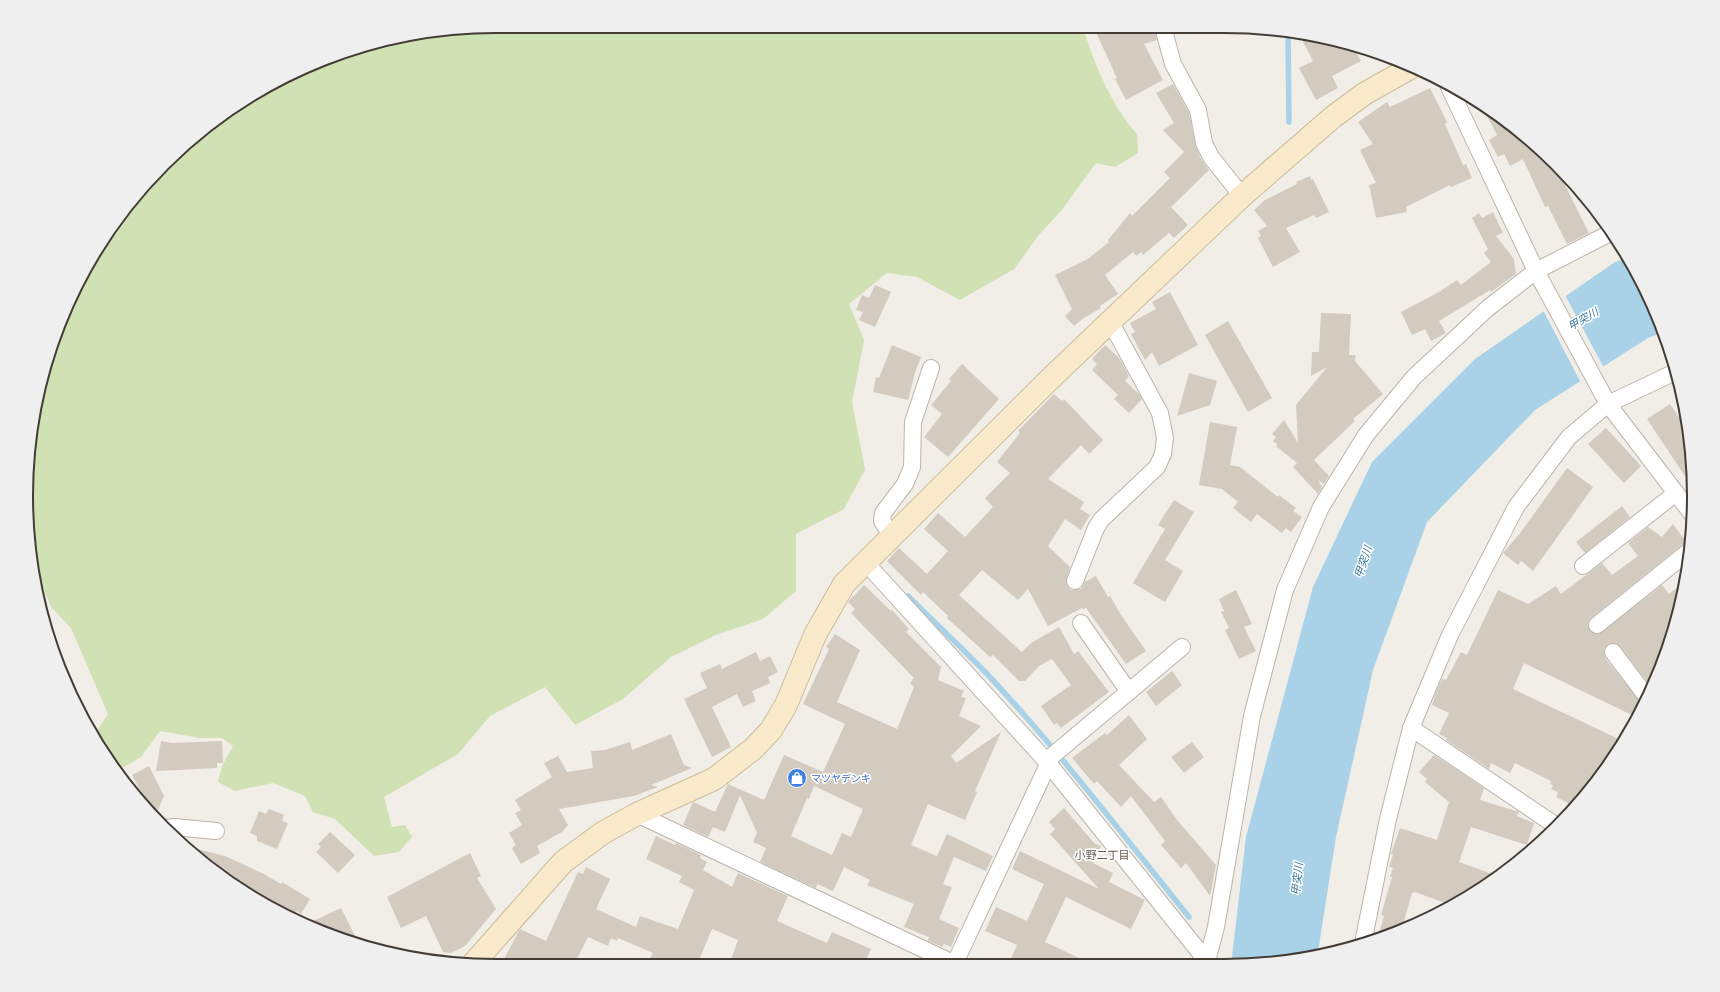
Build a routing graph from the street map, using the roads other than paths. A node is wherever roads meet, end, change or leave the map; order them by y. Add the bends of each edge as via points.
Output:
1 (1165, 33) edge
2 (1406, 70) edge
3 (1452, 93) edge
4 (1242, 196) junction
5 (1606, 235) edge
6 (1536, 271) junction
7 (1110, 321) junction
8 (931, 368) dead end
9 (1670, 374) edge
10 (1608, 404) junction
11 (1676, 493) junction
12 (1687, 507) edge
13 (892, 537) junction
14 (1683, 556) edge
15 (866, 563) junction
16 (1584, 566) dead end
17 (1075, 581) dead end
18 (1082, 623) dead end
19 (1596, 625) dead end
20 (1182, 647) dead end
21 (1613, 652) dead end
22 (1128, 692) junction
23 (1643, 692) edge
24 (1411, 728) junction
25 (1054, 755) junction
26 (637, 814) junction
27 (1551, 823) edge
28 (173, 826) edge
29 (216, 831) dead end
30 (1364, 937) edge
31 (482, 959) edge
32 (942, 959) edge
33 (958, 959) edge
34 (1203, 959) edge
35 (1207, 959) edge

1 - 4 street via 1173,64 1198,110 1204,143 1211,157
2 - 4 street via 1364,94 1333,117
3 - 6 street
4 - 7 street
5 - 6 street
6 - 10 street
6 - 35 street via 1488,308 1414,377 1366,435 1321,507 1285,590 1252,716 1216,927
7 - 13 street
7 - 17 street via 1160,413 1165,438 1163,454 1157,467 1101,520
8 - 13 street via 913,422 912,467 905,484 883,513 882,521
9 - 10 street
10 - 11 street
10 - 24 street via 1569,437 1516,507 1450,635
11 - 12 street
11 - 16 street
13 - 15 street
14 - 19 street
15 - 25 street
15 - 26 street via 844,584 825,614 786,705 771,730 753,749 714,779
18 - 22 street
20 - 22 street
21 - 23 street
22 - 25 street
24 - 27 street
24 - 30 street via 1388,819
25 - 33 street
25 - 34 street
26 - 31 street via 604,832 563,862
26 - 32 street
28 - 29 street

